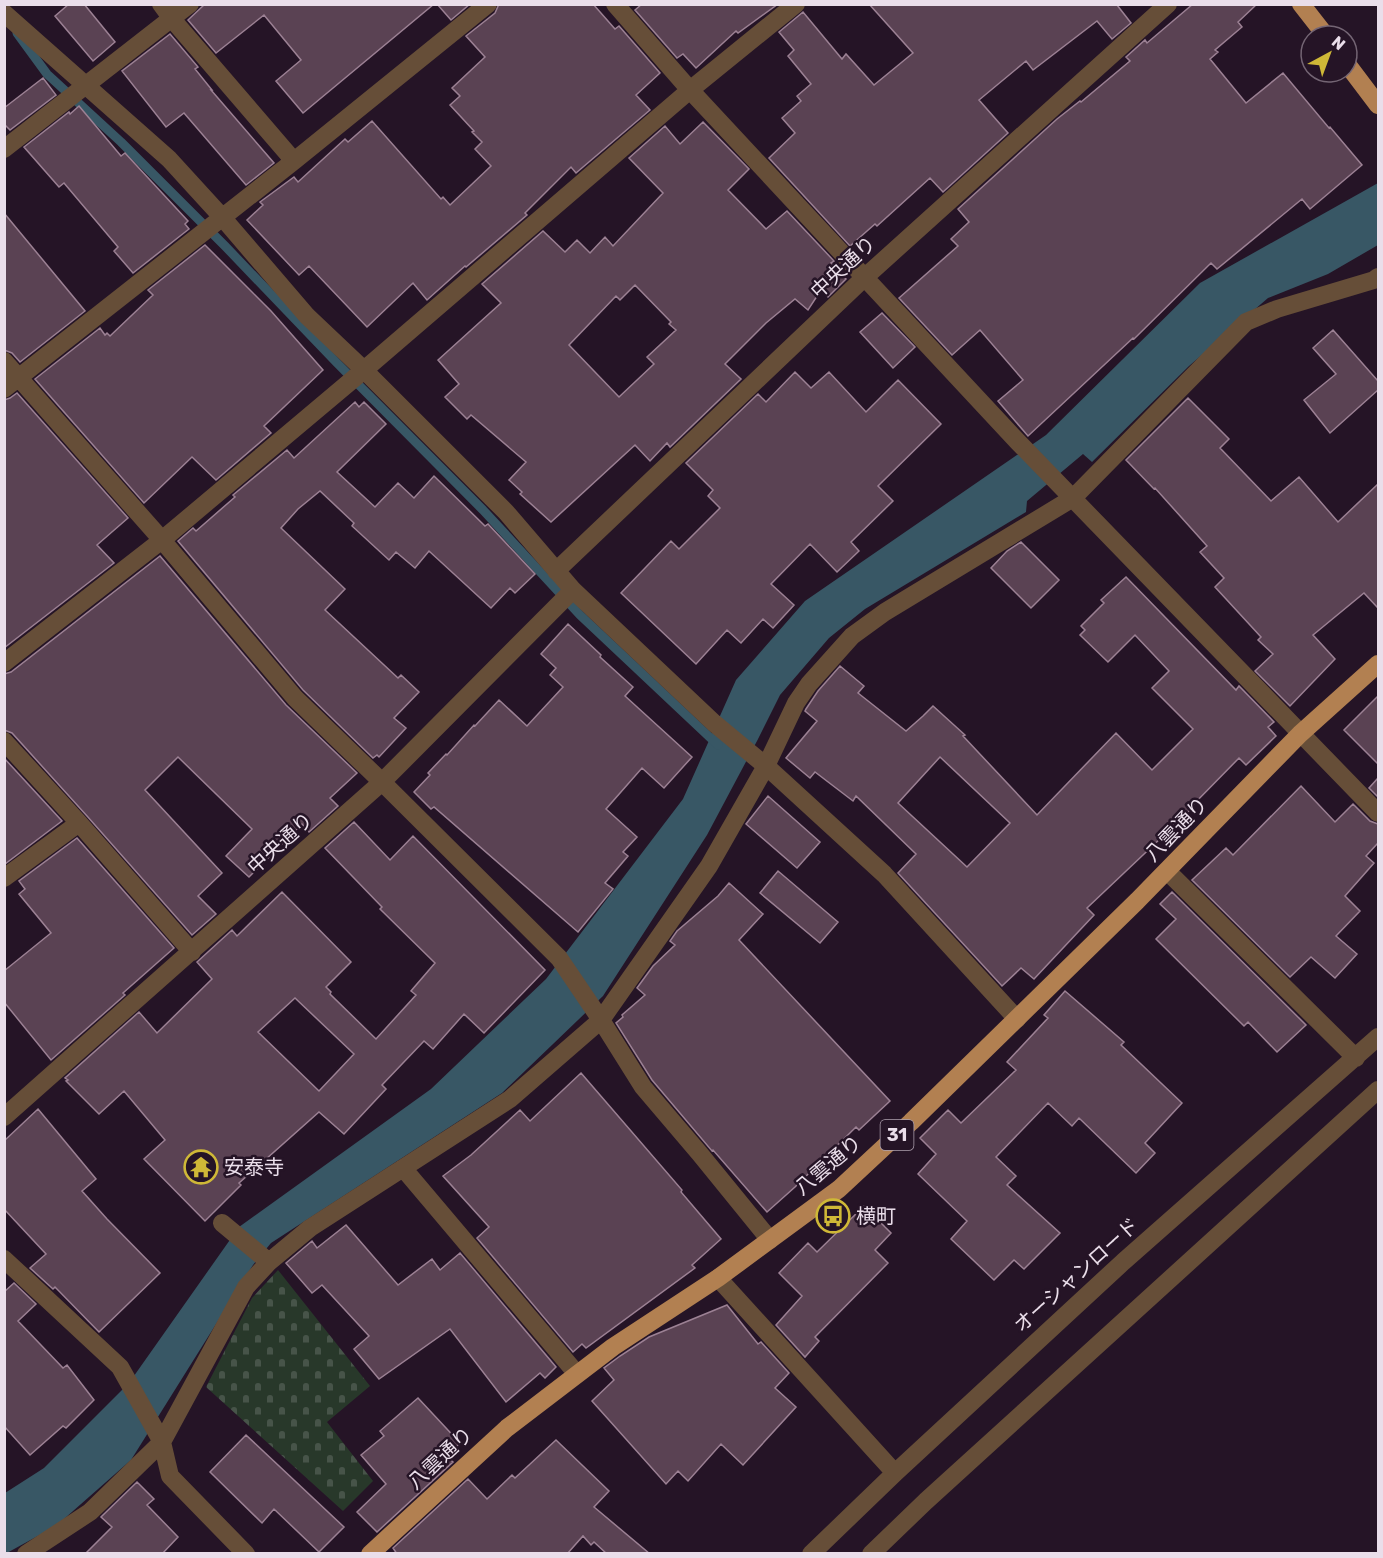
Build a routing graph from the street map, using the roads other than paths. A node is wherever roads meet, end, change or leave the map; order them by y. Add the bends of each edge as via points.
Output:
1 (161, 4) edge
2 (190, 4) edge
3 (488, 4) edge
4 (615, 4) edge
5 (796, 4) edge
6 (1168, 4) edge
7 (1301, 4) edge
8 (4, 12) edge
9 (172, 20) junction
10 (1317, 24) edge
11 (1359, 80) edge
12 (86, 86) junction
13 (690, 90) junction
14 (1378, 105) edge
15 (4, 149) edge
16 (294, 161) junction
17 (222, 217) junction
18 (1378, 277) edge
19 (864, 278) junction
20 (4, 361) edge
21 (364, 370) junction
22 (12, 384) edge
23 (1073, 498) junction
24 (162, 540) junction
25 (556, 571) junction
26 (573, 590) junction
27 (4, 663) edge
28 (1378, 664) edge
29 (1300, 734) junction
30 (4, 741) edge
31 (766, 766) junction
32 (382, 782) junction
33 (1378, 813) edge
34 (79, 823) junction
35 (1167, 871) junction
36 (4, 878) edge
37 (192, 952) junction
38 (1017, 1019) junction
39 (601, 1020) junction
40 (1378, 1037) edge
41 (1356, 1058) junction
42 (1378, 1090) edge
43 (4, 1117) edge
44 (403, 1168) junction
45 (222, 1224) dead end
46 (770, 1240) junction
47 (4, 1258) edge
48 (269, 1262) junction
49 (718, 1278) junction
50 (577, 1374) junction
51 (162, 1442) junction
52 (895, 1473) junction
53 (26, 1554) edge
54 (246, 1554) edge
55 (370, 1554) edge
56 (812, 1554) edge
57 (872, 1554) edge

1 - 9 street
2 - 9 street
3 - 16 street
4 - 13 street
5 - 13 street
6 - 19 street, 中央通り
7 - 10 main road
8 - 12 street
9 - 12 street
9 - 16 street
11 - 14 main road
12 - 15 street
12 - 17 street via 169,159
13 - 19 street
13 - 21 street
16 - 17 street
17 - 21 street via 307,316
17 - 22 street
18 - 23 street via 1246,322
19 - 23 street
19 - 25 street, 中央通り
20 - 22 street
21 - 24 street
21 - 25 street via 506,512
22 - 24 street
23 - 29 street
23 - 31 street via 852,636 796,703
24 - 27 street
24 - 32 street via 295,698
25 - 26 street
26 - 31 street via 714,723
26 - 32 street, 中央通り
28 - 29 main road, 八雲通り / 31
29 - 33 street
29 - 35 main road, 八雲通り / 31
30 - 34 street
31 - 38 street via 884,874
31 - 39 street via 709,866
32 - 37 street, 中央通り
32 - 39 street via 559,958
34 - 36 street
34 - 37 street
35 - 38 main road, 八雲通り / 31
35 - 41 street
37 - 43 street, 中央通り
38 - 46 main road, 八雲通り / 31 via 839,1189
39 - 44 street via 510,1099
39 - 46 street via 643,1087
40 - 41 street, オーシャンロード
41 - 52 street, オーシャンロード via 1123,1262
42 - 57 street
44 - 48 street via 310,1228
44 - 50 street
45 - 48 street
46 - 49 main road, 八雲通り / 31
47 - 51 street via 120,1367
48 - 51 street via 246,1287
49 - 50 main road, 八雲通り / 31
49 - 52 street
50 - 55 main road, 八雲通り / 31 via 507,1428
51 - 53 street via 90,1512
51 - 54 street via 170,1476
52 - 56 street, オーシャンロード

